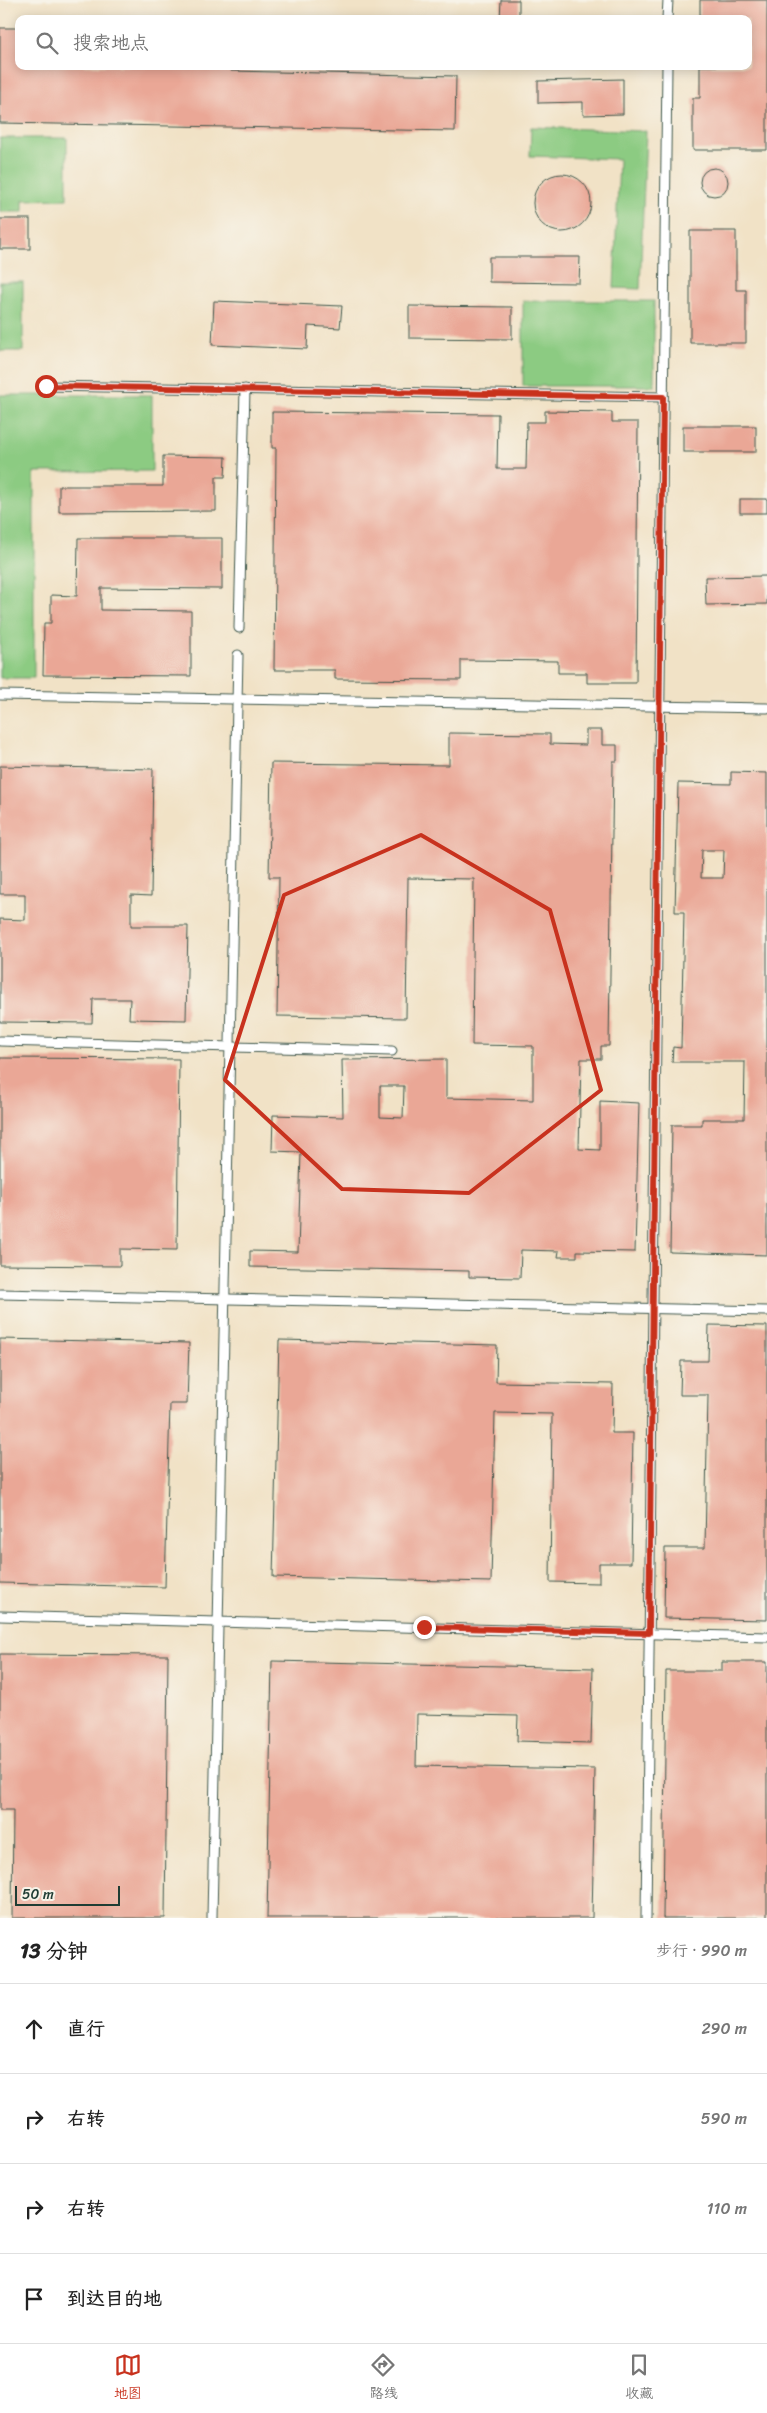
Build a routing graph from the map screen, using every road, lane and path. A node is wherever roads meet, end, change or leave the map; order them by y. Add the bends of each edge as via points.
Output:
1 (668, 0) edge
2 (667, 15) edge
3 (667, 70) edge
4 (46, 386) dead end
5 (245, 389) junction
6 (663, 397) junction
7 (239, 628) dead end
8 (238, 655) dead end
9 (0, 695) edge
10 (238, 699) junction
11 (660, 706) junction
12 (767, 708) edge
13 (0, 1040) edge
14 (230, 1047) junction
15 (392, 1051) dead end
16 (0, 1294) edge
17 (225, 1299) junction
18 (653, 1308) junction
19 (767, 1311) edge
20 (0, 1616) edge
21 (218, 1622) junction
22 (649, 1633) junction
23 (767, 1636) edge
24 (212, 1918) edge
25 (646, 1918) edge

1 - 2 lane
3 - 6 lane
4 - 5 lane
5 - 6 lane
5 - 7 lane
6 - 11 lane
8 - 10 lane
9 - 10 lane
10 - 11 lane
10 - 14 lane
11 - 12 lane
11 - 18 lane
13 - 14 lane
14 - 15 lane
14 - 17 lane
16 - 17 lane
17 - 18 lane
17 - 21 lane
18 - 19 lane
18 - 22 lane
20 - 21 lane
21 - 22 lane
21 - 24 lane
22 - 23 lane
22 - 25 lane

